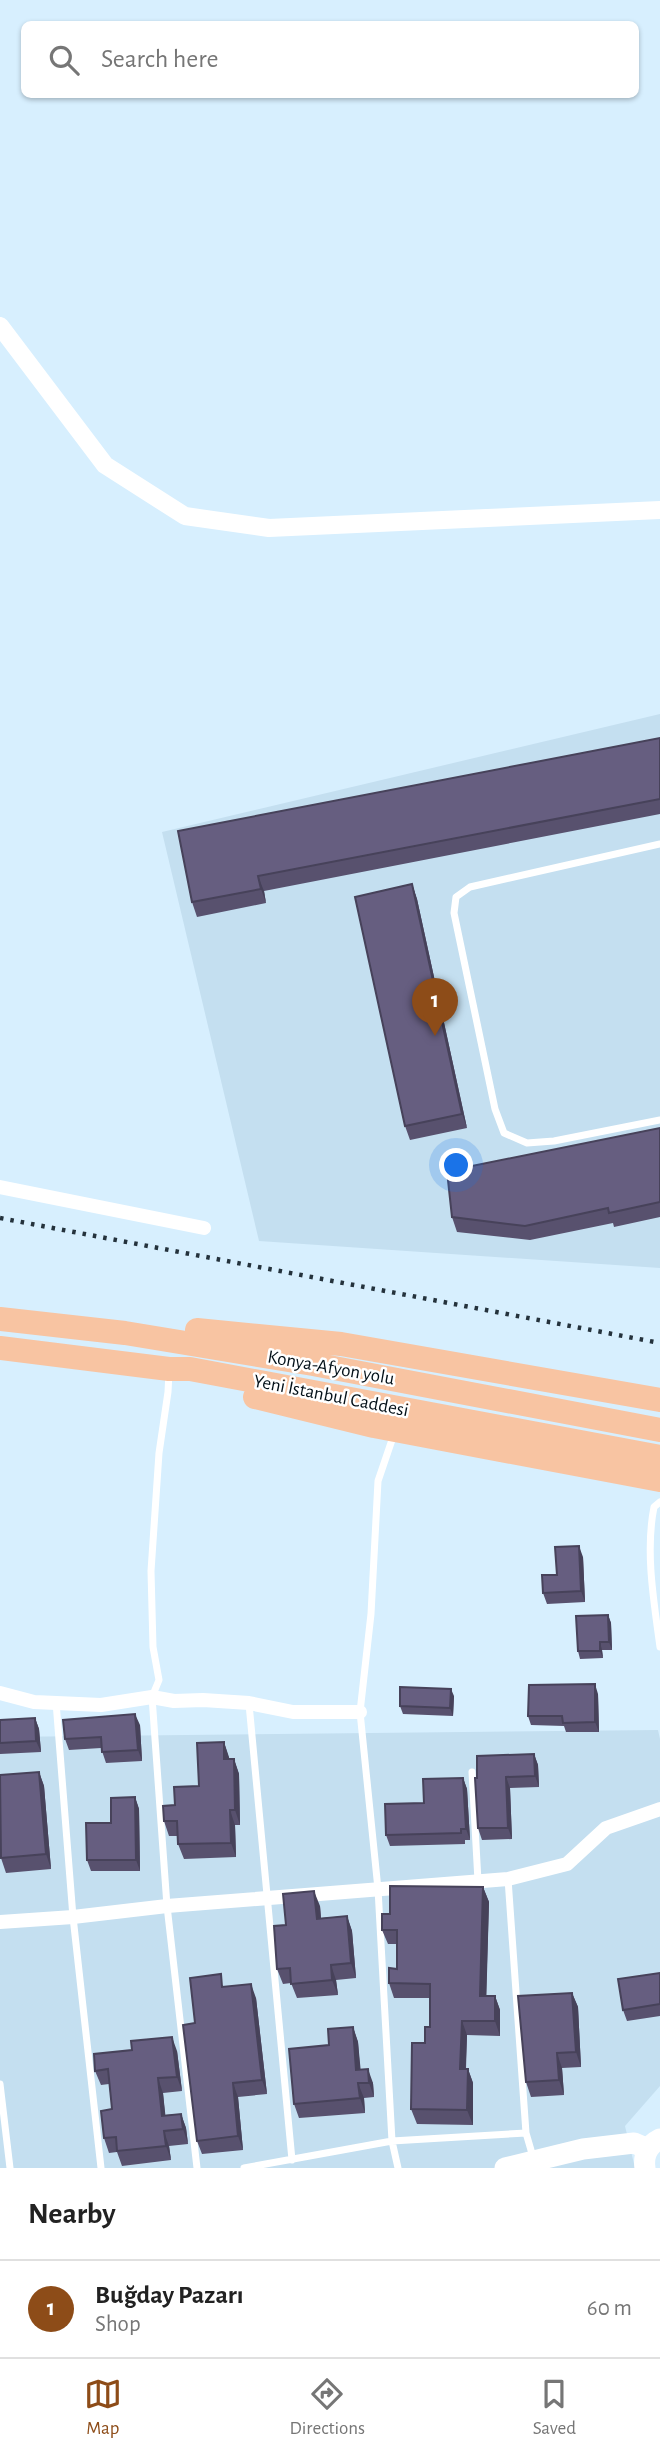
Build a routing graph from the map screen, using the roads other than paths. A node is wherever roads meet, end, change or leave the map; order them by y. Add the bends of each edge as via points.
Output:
1 (0, 327) edge
2 (660, 510) edge
3 (660, 844) edge
4 (660, 1120) edge
5 (0, 1187) edge
6 (204, 1228) dead end
7 (0, 1319) edge
8 (125, 1333) junction
9 (0, 1348) edge
10 (169, 1369) junction
11 (660, 1400) edge
12 (396, 1430) junction
13 (660, 1430) edge
14 (660, 1457) edge
15 (660, 1480) edge
16 (657, 1504) edge
17 (660, 1647) edge
18 (0, 1693) edge
19 (152, 1697) junction
20 (57, 1702) junction
21 (249, 1703) junction
22 (360, 1712) junction
23 (472, 1772) dead end
24 (660, 1809) edge
25 (508, 1879) junction
26 (478, 1881) junction
27 (378, 1889) junction
28 (266, 1899) junction
29 (167, 1906) junction
30 (73, 1917) junction
31 (0, 1922) edge
32 (0, 2084) edge
33 (526, 2133) junction
34 (392, 2141) junction
35 (653, 2145) edge
36 (292, 2160) junction
37 (534, 2161) junction
38 (10, 2168) edge
39 (101, 2168) edge
40 (197, 2168) edge
41 (244, 2168) edge
42 (397, 2168) edge
43 (505, 2168) edge

1 - 2 street via 105,465 185,516 269,528
3 - 4 lane via 470,887 456,897 454,913 495,1109 505,1133 527,1143 554,1141
5 - 6 street
7 - 8 highway, Konya-Afyon yolu
8 - 11 highway via 194,1330 341,1344
8 - 13 highway, Konya-Afyon yolu
9 - 10 highway, Yeni İstanbul Caddesi
10 - 12 highway via 185,1380
10 - 14 highway, Yeni İstanbul Caddesi via 190,1369
10 - 19 lane via 151,1571 153,1647 159,1680
12 - 15 highway
12 - 22 lane via 378,1481
15 - 16 lane
16 - 17 lane via 651,1550
18 - 20 street via 34,1702
19 - 20 street via 101,1705
19 - 21 street
19 - 29 lane
20 - 30 lane
21 - 22 street via 293,1712
21 - 28 lane
22 - 27 lane
23 - 26 lane
24 - 25 street via 606,1828 567,1864
25 - 26 street
25 - 33 lane
26 - 27 street
27 - 28 street
27 - 34 lane
28 - 29 street
28 - 36 lane
29 - 30 street
29 - 40 lane
30 - 31 street
30 - 39 lane
32 - 38 lane
33 - 34 lane
33 - 37 lane
34 - 36 lane
34 - 42 lane
35 - 37 main road via 583,2149
36 - 41 lane
37 - 43 main road

